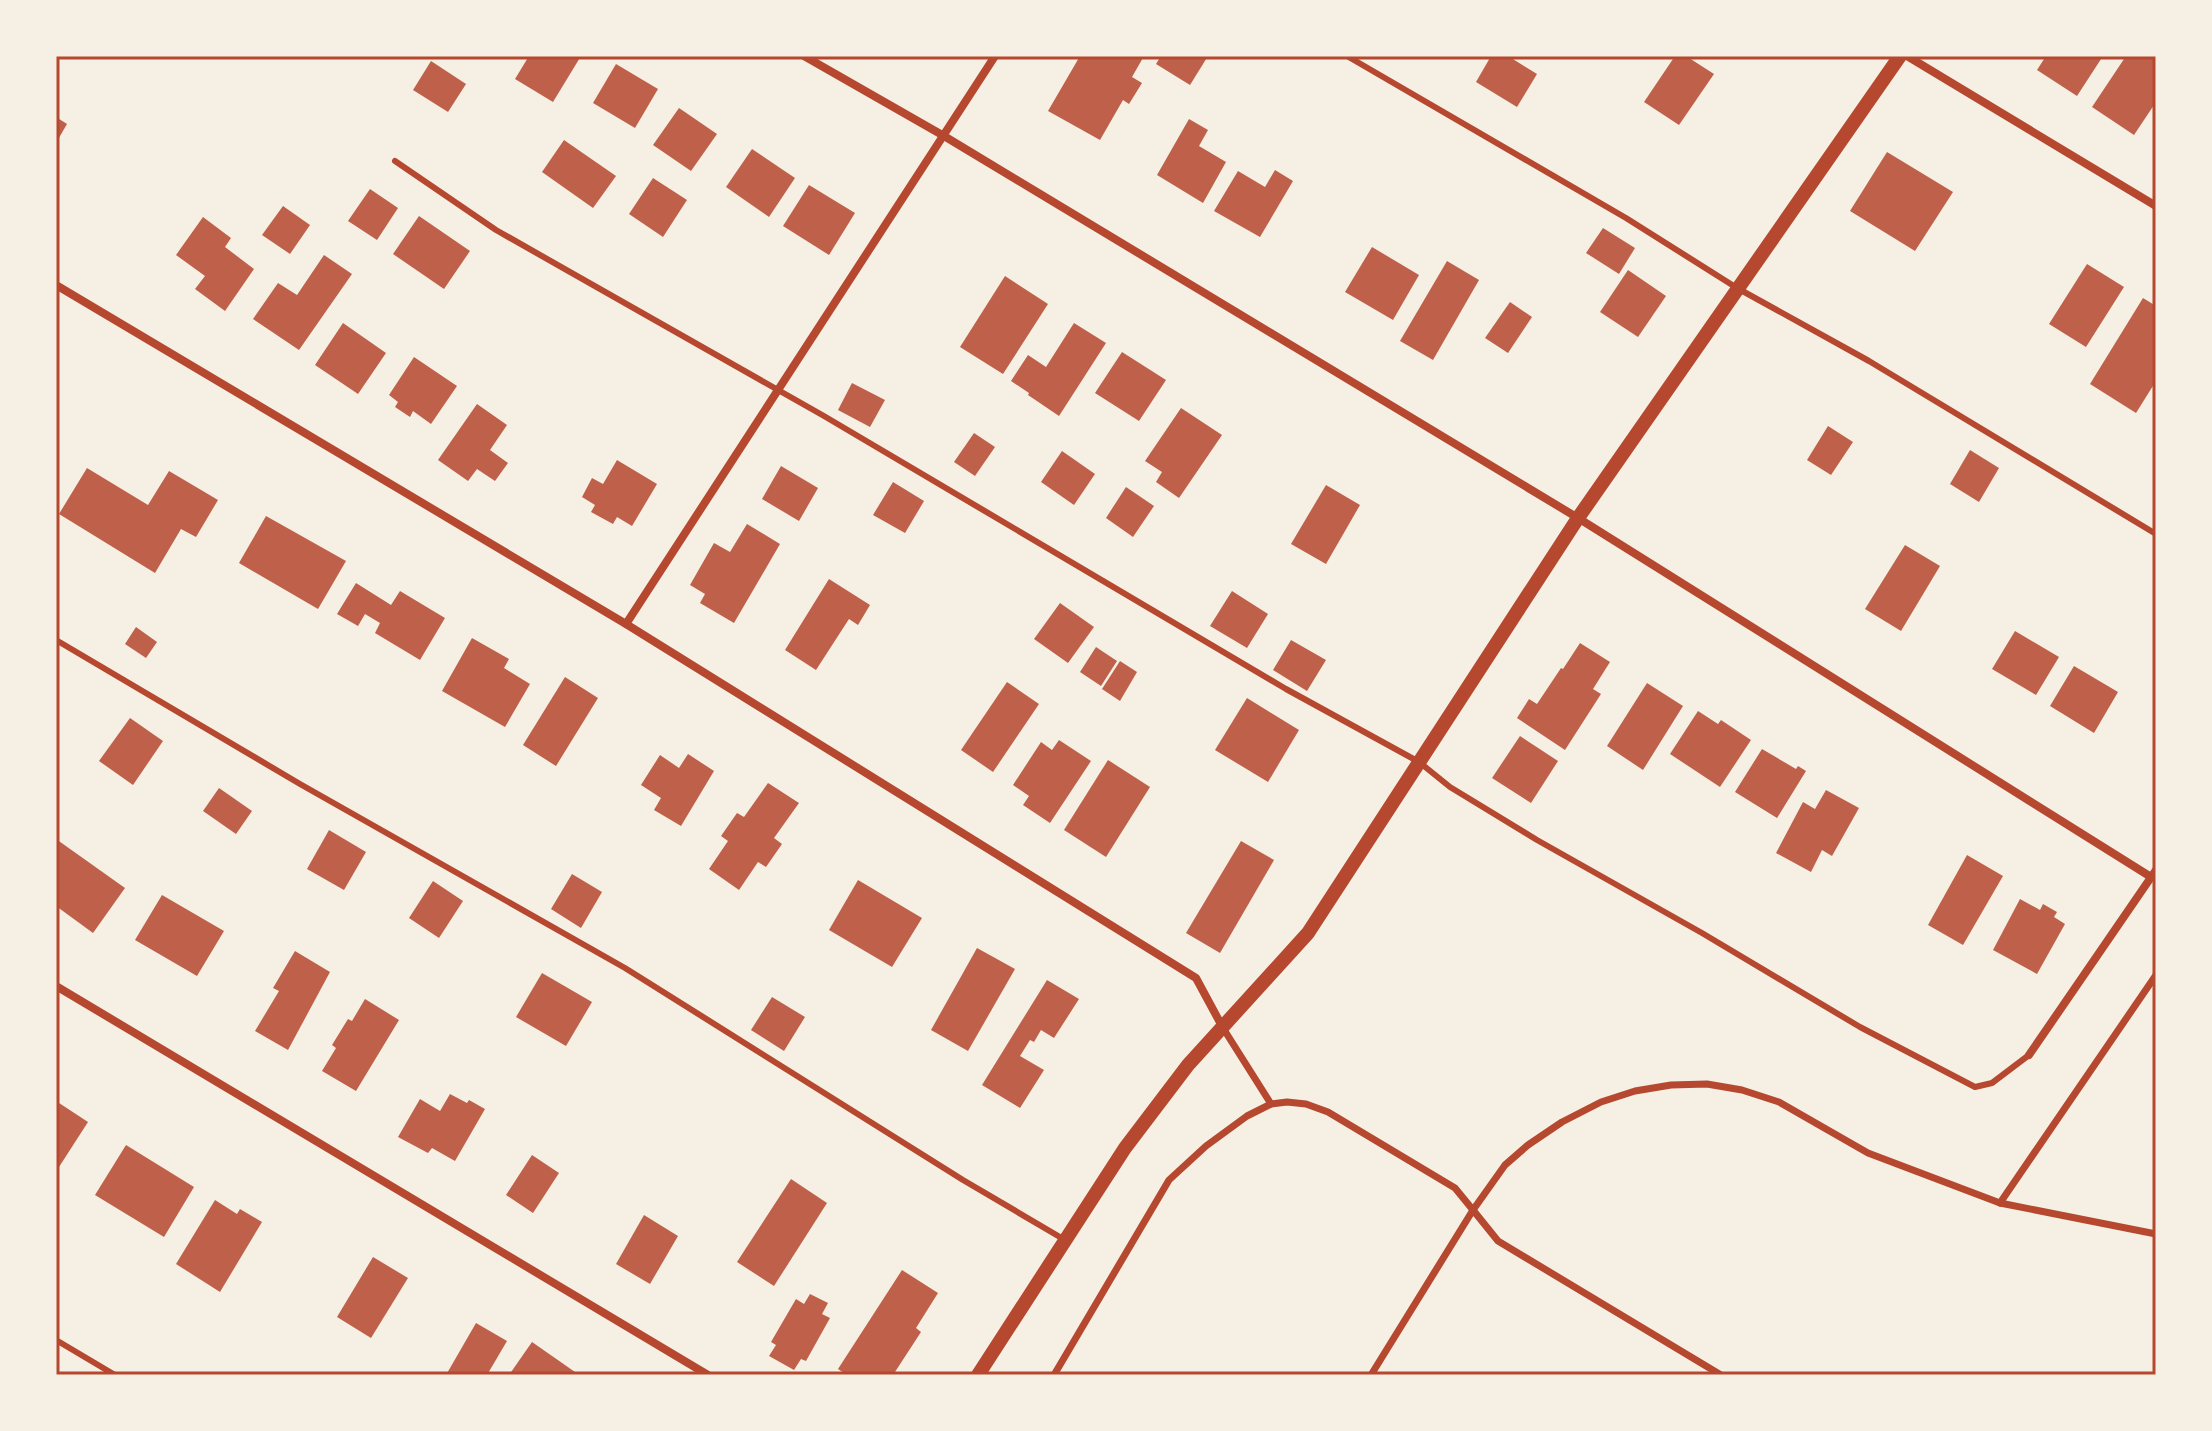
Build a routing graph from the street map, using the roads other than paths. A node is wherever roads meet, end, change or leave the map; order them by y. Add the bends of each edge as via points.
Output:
1 (804, 56) edge
2 (995, 56) edge
3 (1347, 56) edge
4 (1900, 56) edge
5 (1907, 56) edge
6 (944, 136) junction
7 (395, 161) dead end
8 (2156, 206) edge
9 (56, 285) edge
10 (1737, 288) junction
11 (778, 391) junction
12 (1578, 518) junction
13 (2156, 534) edge
14 (626, 624) junction
15 (56, 640) edge
16 (1419, 762) junction
17 (2154, 873) edge
18 (2156, 975) edge
19 (56, 986) edge
20 (1223, 1028) junction
21 (2029, 1055) joint
22 (1271, 1104) junction
23 (2000, 1203) junction
24 (1473, 1210) junction
25 (2156, 1234) edge
26 (1065, 1240) junction
27 (56, 1340) edge
28 (115, 1375) edge
29 (708, 1375) edge
30 (978, 1375) edge
31 (1054, 1375) edge
32 (1371, 1375) edge
33 (1721, 1375) edge

1 - 6 street
2 - 6 street
3 - 10 lane
4 - 10 street
5 - 8 street
6 - 11 street
6 - 12 street
7 - 11 lane via 496,230
9 - 14 street
10 - 12 street
10 - 13 lane
11 - 14 street
11 - 16 lane
12 - 16 street
12 - 17 street
14 - 20 street via 1196,978
15 - 26 lane via 625,968
16 - 20 street via 1308,933
16 - 21 lane via 1537,840 1860,1027 1975,1087 1992,1083
17 - 21 street
18 - 23 street
19 - 29 street
20 - 22 street
20 - 26 street via 1125,1148
22 - 24 street via 1306,1104 1328,1112 1455,1188
22 - 31 street via 1206,1146 1169,1180
23 - 24 street via 1868,1153 1779,1102 1707,1084 1635,1091 1562,1122 1505,1165
23 - 25 street
24 - 32 street
24 - 33 street via 1498,1241
26 - 30 street
27 - 28 lane

